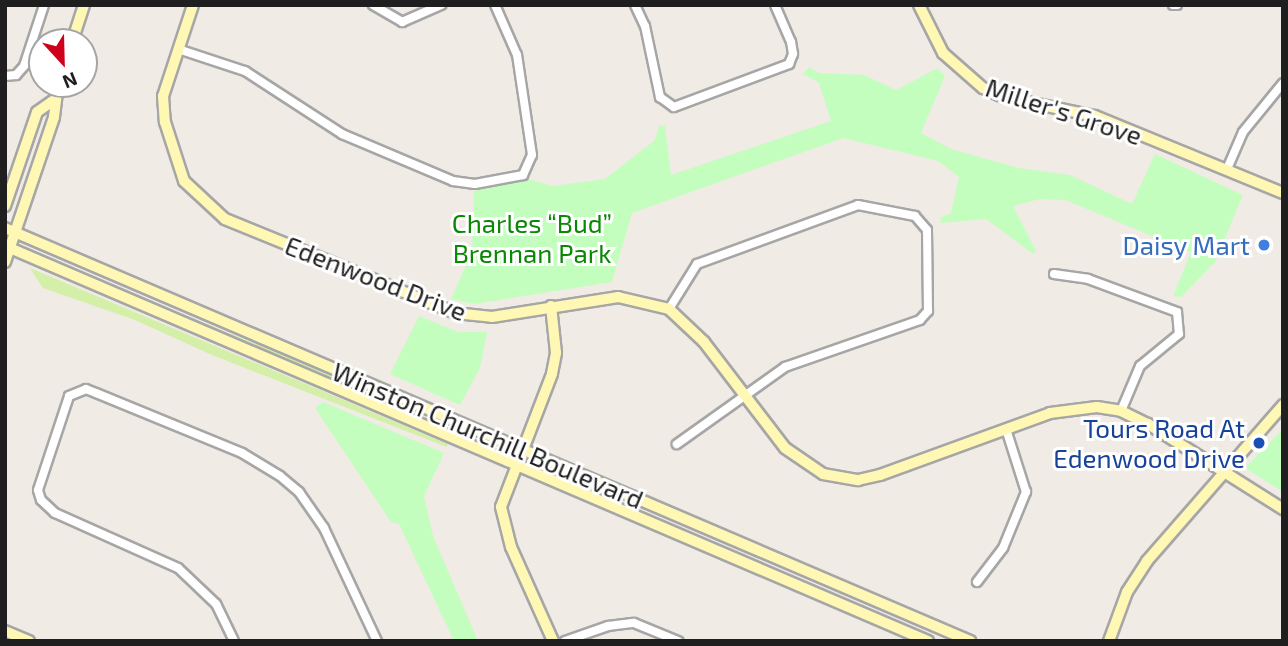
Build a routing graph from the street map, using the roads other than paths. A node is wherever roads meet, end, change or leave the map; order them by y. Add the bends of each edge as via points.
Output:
1 (44, 5) edge
2 (84, 5) edge
3 (193, 5) edge
4 (373, 5) edge
5 (441, 5) edge
6 (495, 5) edge
7 (635, 5) edge
8 (775, 5) edge
9 (919, 5) edge
10 (77, 28) edge
11 (178, 49) junction
12 (5, 76) edge
13 (1283, 83) edge
14 (54, 98) edge
15 (53, 101) junction
16 (1227, 169) junction
17 (1283, 193) edge
18 (5, 206) edge
19 (10, 230) edge
20 (8, 247) edge
21 (5, 262) edge
22 (1054, 274) dead end
23 (551, 306) junction
24 (669, 309) junction
25 (746, 398) junction
26 (1283, 405) edge
27 (1121, 411) junction
28 (1006, 429) junction
29 (677, 444) dead end
30 (520, 448) junction
31 (514, 464) junction
32 (1226, 473) junction
33 (1283, 509) edge
34 (977, 582) dead end
35 (5, 631) edge
36 (29, 641) edge
37 (234, 641) edge
38 (377, 641) edge
39 (553, 641) edge
40 (565, 641) edge
41 (678, 641) edge
42 (928, 641) edge
43 (970, 641) edge
44 (1109, 641) edge

1 - 12 street via 24,66 16,75
2 - 10 street
3 - 11 street, Edenwood Drive
4 - 5 street via 402,22
6 - 11 street via 517,55 533,155 523,175 475,184 453,181 342,134 245,71
7 - 8 street via 645,26 660,97 674,107 789,64 791,42
9 - 16 street, Miller's Grove via 943,53 983,88 1003,97 1095,116
11 - 23 street, Edenwood Drive via 163,96 168,144 184,181 225,219 455,313 492,317
13 - 16 street via 1243,132
14 - 15 street
15 - 18 street via 37,112
15 - 19 street via 54,117
16 - 17 street, Miller's Grove
19 - 20 street
19 - 30 street, Winston Churchill Boulevard
20 - 21 street
20 - 31 street, Winston Churchill Boulevard
22 - 27 street via 1088,279 1177,312 1179,334 1140,366
23 - 24 street, Edenwood Drive via 618,297
23 - 30 street via 556,353 552,374
24 - 25 street via 704,342
24 - 25 street via 697,264 858,205 923,220 929,244 928,311 920,320 785,367
25 - 28 street via 804,465 841,480 880,475
25 - 29 street
26 - 32 street
27 - 28 street via 1068,409
27 - 32 street
28 - 34 street via 1026,492 1003,548
30 - 31 street
30 - 43 street, Winston Churchill Boulevard
31 - 39 street via 501,507 505,529
31 - 42 street, Winston Churchill Boulevard
32 - 33 street
32 - 44 street via 1133,581
35 - 36 street
37 - 38 street via 216,604 178,568 55,513 41,500 38,489 69,396 86,389 243,453 280,476 299,492 324,528
40 - 41 street via 608,626 634,623

